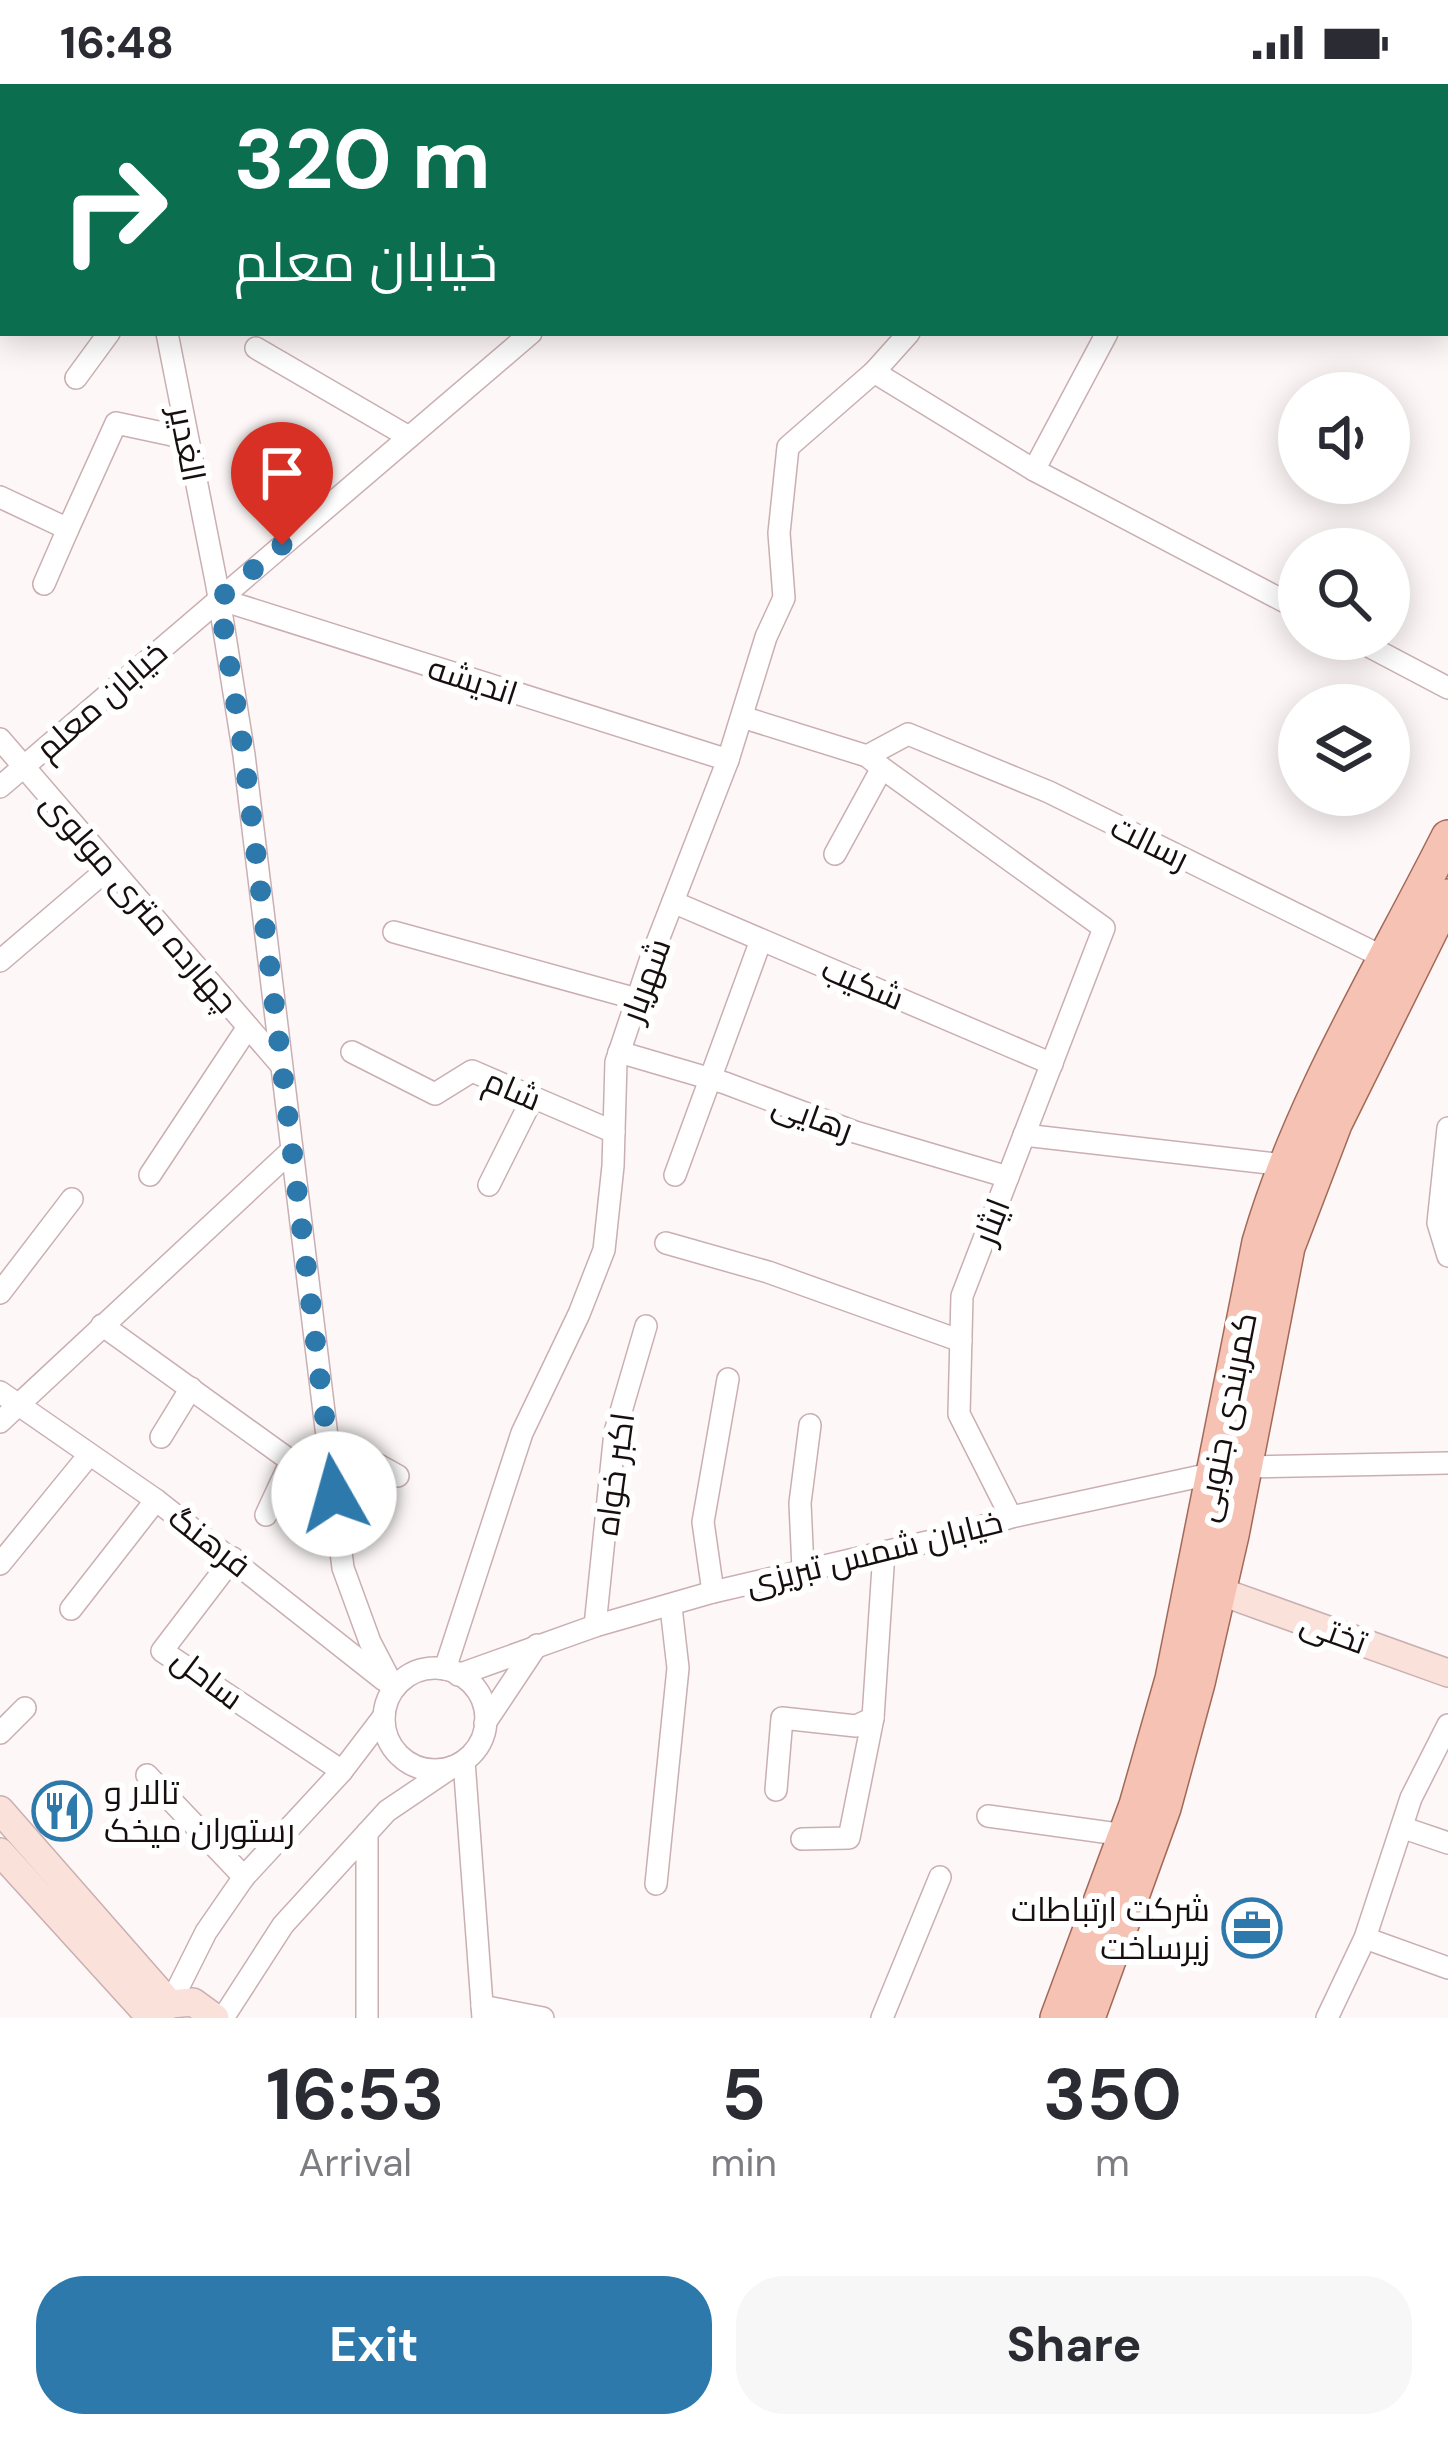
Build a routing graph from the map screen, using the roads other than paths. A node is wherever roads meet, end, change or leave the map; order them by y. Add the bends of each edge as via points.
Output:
1 (108, 336) edge
2 (168, 336) edge
3 (527, 336) edge
4 (906, 336) edge
5 (1105, 336) edge
6 (256, 348) dead end
7 (874, 372) junction
8 (76, 378) dead end
9 (409, 436) junction
10 (186, 438) junction
11 (1034, 470) junction
12 (0, 497) edge
13 (68, 529) junction
14 (44, 584) dead end
15 (1278, 598) edge
16 (219, 599) junction
17 (1395, 660) edge
18 (1448, 688) edge
19 (742, 716) junction
20 (0, 739) edge
21 (728, 760) junction
22 (875, 762) junction
23 (23, 766) junction
24 (0, 787) edge
25 (1448, 836) edge
26 (835, 854) dead end
27 (110, 867) junction
28 (1448, 896) edge
29 (673, 902) junction
30 (394, 932) dead end
31 (761, 940) junction
32 (1387, 959) junction
33 (0, 961) edge
34 (637, 999) junction
35 (248, 1027) junction
36 (352, 1052) dead end
37 (619, 1052) junction
38 (1052, 1064) junction
39 (280, 1065) junction
40 (710, 1079) junction
41 (533, 1097) junction
42 (1448, 1129) edge
43 (614, 1132) junction
44 (1024, 1135) junction
45 (291, 1151) junction
46 (1285, 1166) junction
47 (150, 1175) dead end
48 (675, 1175) dead end
49 (1008, 1177) junction
50 (489, 1185) dead end
51 (71, 1199) dead end
52 (666, 1244) dead end
53 (1448, 1256) edge
54 (0, 1293) edge
55 (102, 1325) junction
56 (646, 1326) dead end
57 (961, 1341) junction
58 (728, 1379) dead end
59 (191, 1388) junction
60 (10, 1398) edge
61 (0, 1422) edge
62 (810, 1425) dead end
63 (161, 1437) dead end
64 (89, 1455) junction
65 (329, 1457) junction
66 (1448, 1463) edge
67 (1230, 1470) junction
68 (398, 1476) dead end
69 (156, 1500) junction
70 (266, 1515) dead end
71 (1010, 1517) junction
72 (884, 1552) junction
73 (233, 1558) junction
74 (0, 1564) edge
75 (803, 1569) junction
76 (1219, 1591) junction
77 (712, 1592) junction
78 (671, 1607) junction
79 (70, 1609) dead end
80 (595, 1626) junction
81 (537, 1645) junction
82 (452, 1672) junction
83 (1448, 1673) edge
84 (394, 1688) junction
85 (26, 1708) dead end
86 (384, 1716) junction
87 (873, 1718) junction
88 (485, 1723) junction
89 (1448, 1725) edge
90 (0, 1733) edge
91 (458, 1764) junction
92 (342, 1771) junction
93 (147, 1775) dead end
94 (776, 1790) dead end
95 (0, 1810) edge
96 (988, 1816) dead end
97 (1404, 1828) junction
98 (367, 1833) junction
99 (1125, 1835) junction
100 (802, 1839) dead end
101 (1448, 1843) edge
102 (0, 1852) edge
103 (244, 1876) junction
104 (940, 1877) dead end
105 (656, 1884) dead end
106 (1365, 1938) junction
107 (1448, 1968) edge
108 (482, 2012) edge
109 (158, 2013) edge
110 (219, 2018) edge
111 (367, 2018) edge
112 (543, 2018) edge
113 (882, 2018) edge
114 (1057, 2018) edge
115 (1088, 2018) edge
116 (1327, 2018) edge

1 - 8 street
2 - 10 street, الغدیر
3 - 9 street, خیابان معلم
4 - 7 street, شهریار
5 - 11 street
6 - 9 street
7 - 11 street
7 - 19 street, شهریار via 788,447 779,533 784,598
9 - 16 street, خیابان معلم
10 - 13 street via 116,423
10 - 16 street, الغدیر
11 - 15 street
12 - 13 street
13 - 14 street
16 - 21 street, اندیشه
16 - 23 street, خیابان معلم
16 - 39 street, الغدیر
17 - 18 street
19 - 21 street, شهریار
19 - 22 street
20 - 23 street, چهارده متری مولوی
21 - 29 street, شهریار
22 - 26 street
22 - 32 street, رسالت via 908,734 1049,792
22 - 38 street, ایثار via 1104,928
23 - 24 street, خیابان معلم
23 - 27 street, چهارده متری مولوی
25 - 32 main road, کمربندی جنوبی
27 - 33 street
27 - 35 street, چهارده متری مولوی
28 - 67 main road, کمربندی جنوبی via 1306,1192
29 - 31 street, شکیب
29 - 34 street, شهریار
30 - 34 street
31 - 38 street, شکیب
31 - 40 street
32 - 46 main road, کمربندی جنوبی
34 - 37 street, شهریار
35 - 39 street, چهارده متری مولوی
35 - 47 street
36 - 41 street, شام via 435,1094 472,1071
37 - 40 street, رهایی
37 - 43 street, شهریار
38 - 44 street, ایثار
39 - 45 street, الغدیر
40 - 48 street
40 - 49 street, رهایی
41 - 43 street, شام
41 - 50 street
42 - 53 street via 1438,1223
43 - 82 street, شهریار via 604,1250 522,1433 479,1556
44 - 46 street
44 - 49 street, ایثار
45 - 55 street
45 - 65 street, الغدیر
46 - 67 main road, کمربندی جنوبی via 1259,1242
49 - 57 street, ایثار via 962,1296
51 - 54 street
52 - 57 street
55 - 59 street
55 - 60 street
56 - 80 street, اکبر خواه via 615,1432
57 - 71 street, ایثار via 959,1414
58 - 77 street via 704,1522
59 - 63 street
59 - 70 street via 291,1460
60 - 61 street
60 - 64 street, فرهنگ
62 - 75 street via 800,1504
64 - 69 street, فرهنگ
64 - 74 street
65 - 68 street via 356,1452
65 - 84 street, الغدیر via 343,1568
66 - 67 street, خیابان شمس تبریزی
67 - 71 street, خیابان شمس تبریزی
67 - 76 main road, کمربندی جنوبی
67 - 99 main road, کمربندی جنوبی
69 - 73 street, فرهنگ
69 - 79 street
71 - 72 street, خیابان شمس تبریزی
72 - 75 street, خیابان شمس تبریزی
72 - 87 street
73 - 84 street, فرهنگ
73 - 92 street, ساحل via 162,1652
75 - 77 street, خیابان شمس تبریزی
76 - 83 main road, تختی
76 - 115 main road, کمربندی جنوبی via 1164,1808
77 - 78 street, خیابان شمس تبریزی
78 - 80 street, خیابان شمس تبریزی
78 - 105 street via 678,1668
80 - 81 street, خیابان شمس تبریزی
81 - 82 street, خیابان شمس تبریزی
81 - 88 street
82 - 84 street via 417,1672
82 - 88 street via 480,1694
84 - 86 street
85 - 90 street
86 - 91 street via 399,1756 423,1769
86 - 92 street
87 - 94 street via 856,1726 782,1718
87 - 100 street via 849,1838
88 - 91 street
89 - 97 street
91 - 98 street via 387,1810
91 - 108 street
92 - 103 street
93 - 103 street
95 - 109 main road
96 - 99 street
97 - 101 street
97 - 106 street
98 - 110 street via 283,1925
98 - 111 street
99 - 114 main road, کمربندی جنوبی
102 - 109 main road
103 - 109 street
104 - 113 street
106 - 107 street
106 - 116 street
108 - 112 street
109 - 110 main road via 194,2002

